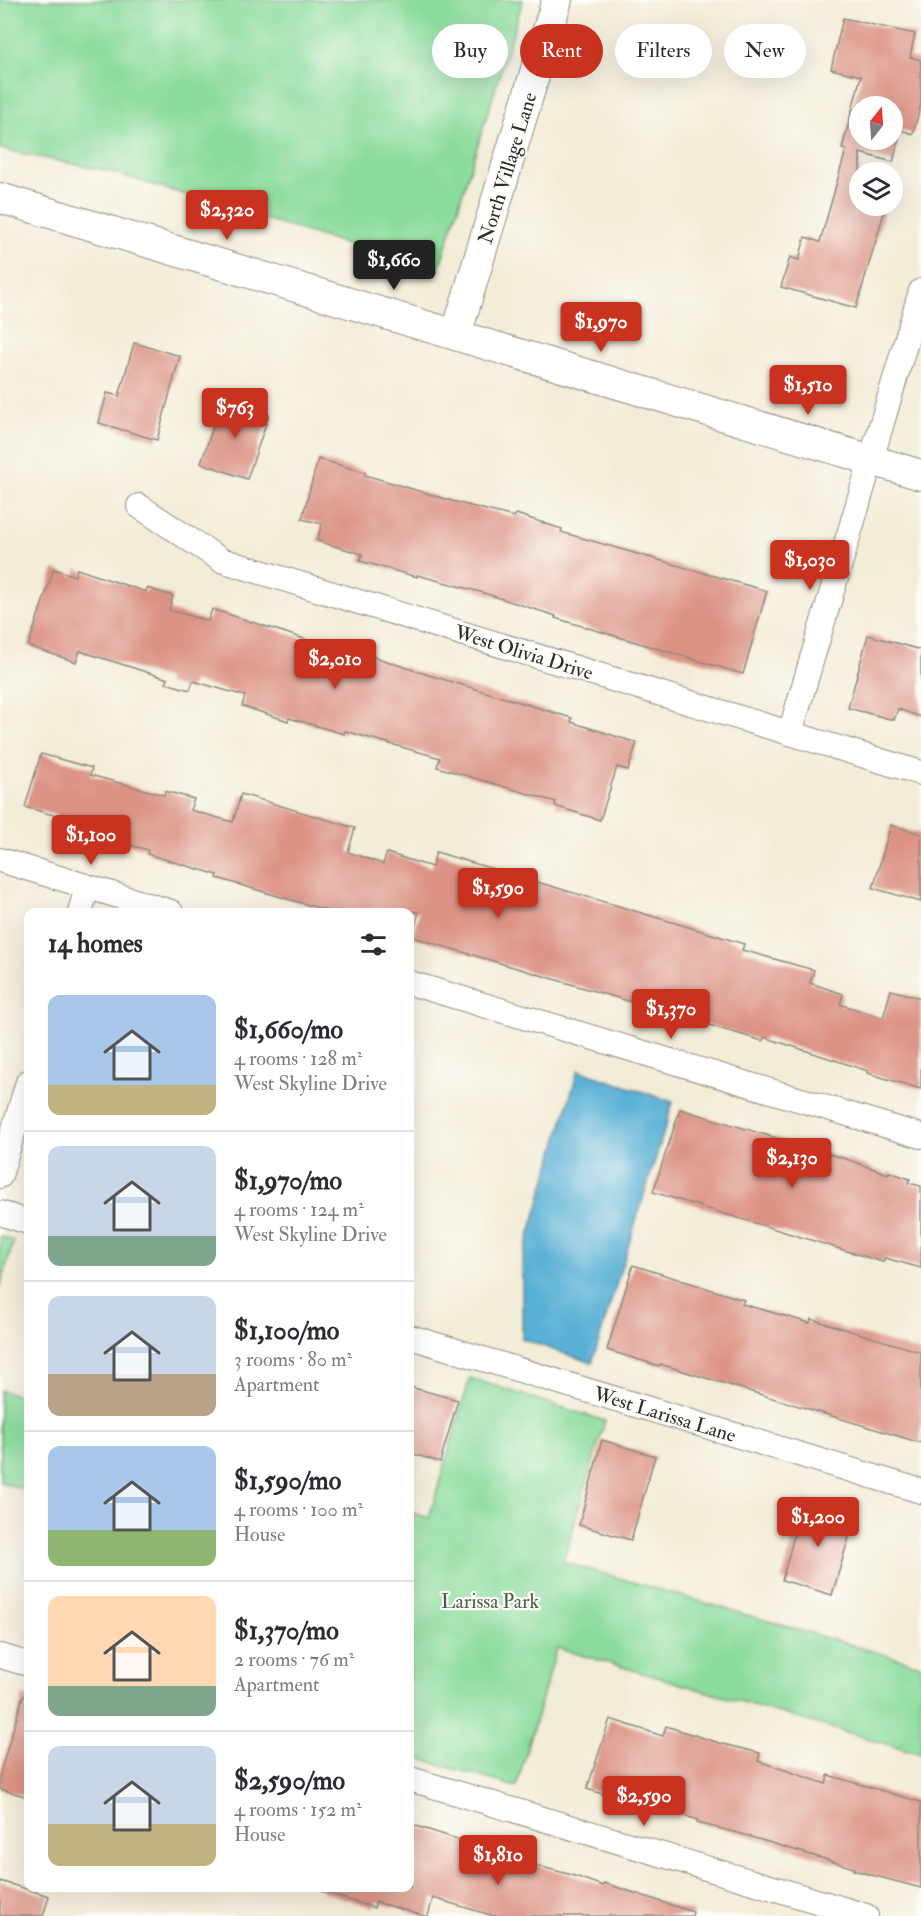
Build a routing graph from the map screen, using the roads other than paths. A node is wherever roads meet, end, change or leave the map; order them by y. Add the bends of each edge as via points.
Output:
1 (557, 0) edge
2 (0, 198) edge
3 (921, 291) edge
4 (915, 331) edge
5 (456, 335) junction
6 (871, 460) junction
7 (921, 475) edge
8 (139, 506) dead end
9 (790, 733) junction
10 (921, 773) edge
11 (0, 860) edge
12 (87, 887) junction
13 (81, 908) edge
14 (158, 908) edge
15 (414, 984) edge
16 (24, 1095) edge
17 (921, 1136) edge
18 (0, 1176) edge
19 (0, 1213) edge
20 (24, 1221) edge
21 (414, 1338) edge
22 (921, 1491) edge
23 (0, 1656) edge
24 (24, 1663) edge
25 (414, 1780) edge
26 (866, 1916) edge

1 - 5 street, North Village Lane
2 - 5 street
3 - 4 street
4 - 6 street
5 - 6 street
6 - 7 street
6 - 9 street
8 - 9 street, West Olivia Drive via 221,560
9 - 10 street, West Olivia Drive
11 - 12 street
12 - 13 street
12 - 14 street
15 - 17 street
16 - 18 street
19 - 20 street
21 - 22 street, West Larissa Lane
23 - 24 street
25 - 26 street

